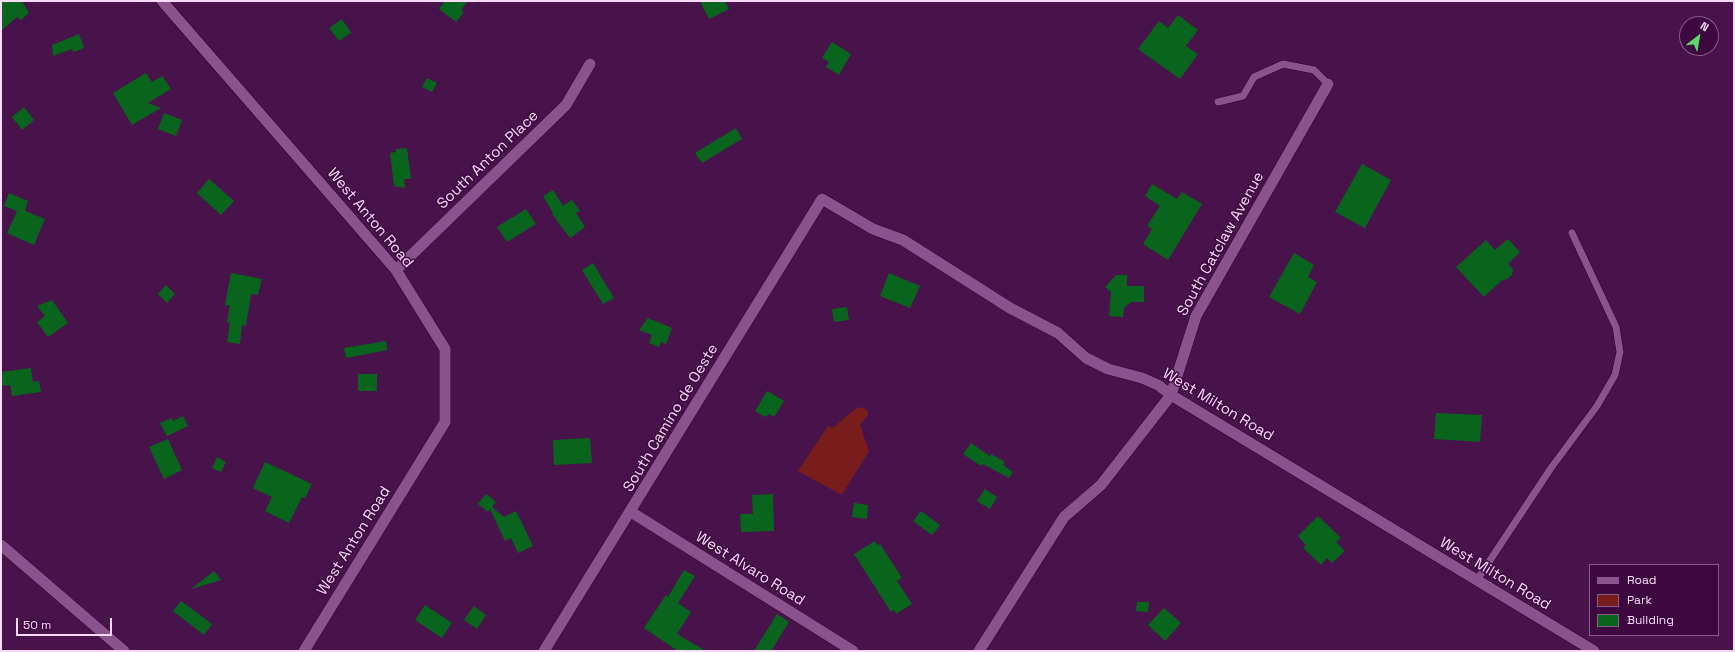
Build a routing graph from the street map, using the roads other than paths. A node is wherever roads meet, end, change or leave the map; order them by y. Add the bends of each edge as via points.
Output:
1 (162, 1) edge
2 (590, 64) dead end
3 (1328, 84) joint
4 (1218, 102) dead end
5 (822, 199) joint
6 (1572, 232) dead end
7 (396, 270) junction
8 (1171, 395) junction
9 (630, 512) junction
10 (1, 545) edge
11 (1477, 580) junction
12 (124, 651) edge
13 (304, 651) edge
14 (544, 651) edge
15 (853, 651) edge
16 (979, 651) edge
17 (1594, 651) edge

1 - 7 street, West Anton Road
2 - 7 street, South Anton Place via 566,105
3 - 4 lane via 1314,70 1283,64 1254,77 1243,96
3 - 8 street, South Catclaw Avenue via 1196,316
5 - 8 street, West Milton Road via 873,229 903,240 1010,308 1058,333 1086,358 1108,369 1142,378 1158,385
5 - 9 street, South Camino de Oeste
6 - 11 lane via 1616,327 1620,352 1615,375 1597,406 1551,468
7 - 13 street, West Anton Road via 445,349 445,422
8 - 11 street, West Milton Road
8 - 16 street, South Catclaw Avenue via 1101,485 1064,516
9 - 14 street, South Camino de Oeste
9 - 15 street, West Alvaro Road
10 - 12 street
11 - 17 street, West Milton Road

